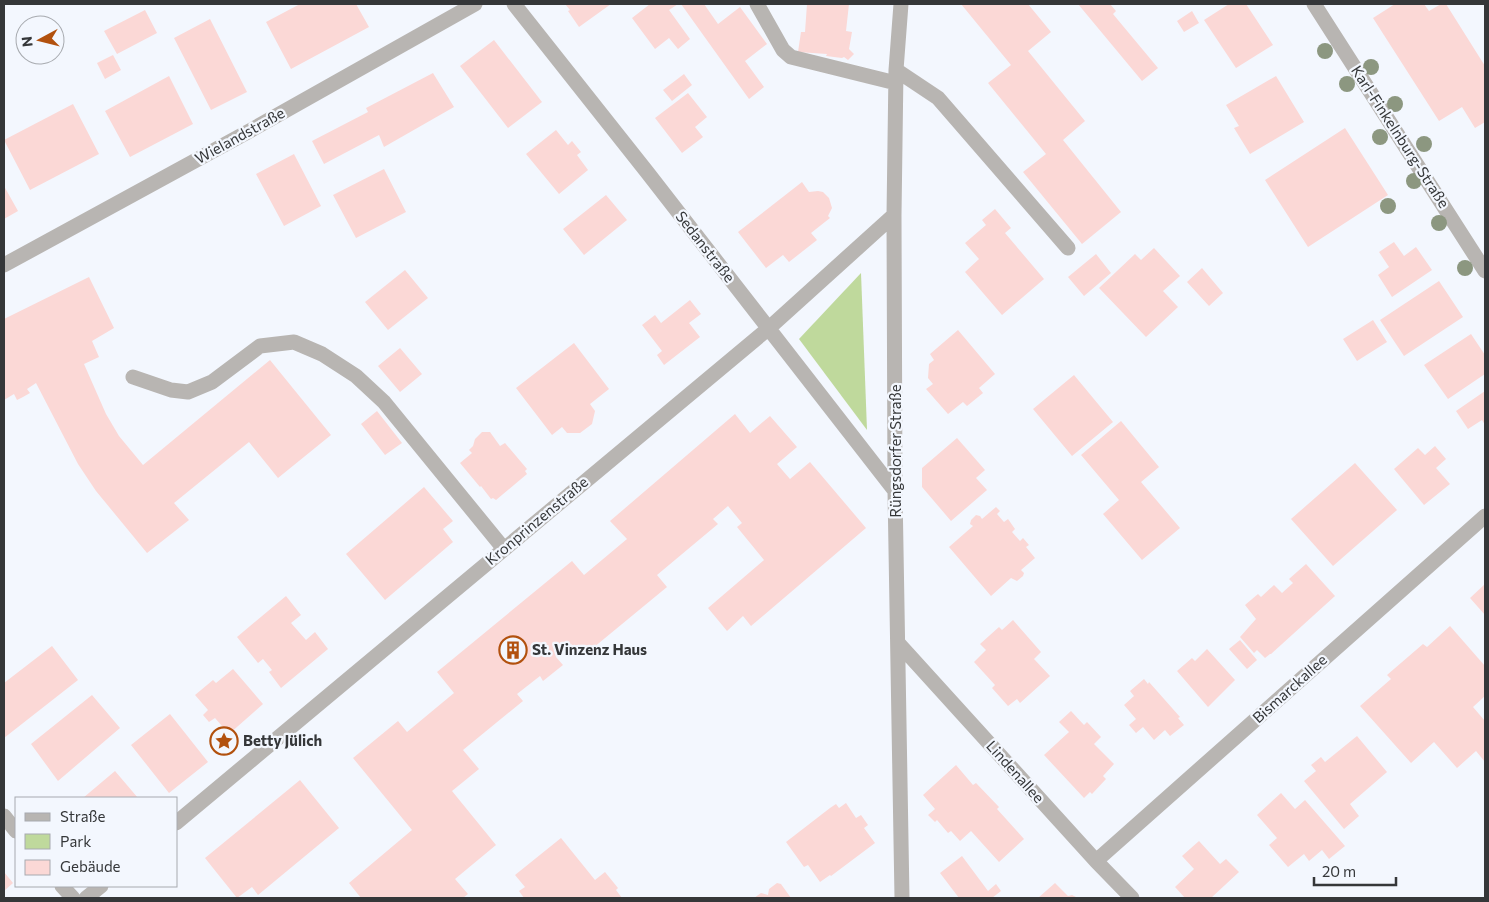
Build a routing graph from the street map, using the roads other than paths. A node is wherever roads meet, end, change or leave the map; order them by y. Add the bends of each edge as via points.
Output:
1 (475, 4) edge
2 (514, 4) edge
3 (757, 4) edge
4 (901, 4) edge
5 (1314, 4) edge
6 (896, 76) junction
7 (894, 215) junction
8 (1068, 248) dead end
9 (4, 265) edge
10 (1485, 271) edge
11 (768, 328) junction
12 (133, 377) dead end
13 (895, 491) junction
14 (1485, 516) edge
15 (504, 549) junction
16 (899, 644) junction
17 (4, 816) edge
18 (178, 821) edge
19 (15, 830) edge
20 (1096, 861) junction
21 (63, 887) edge
22 (100, 887) edge
23 (73, 898) edge
24 (86, 898) edge
25 (902, 898) edge
26 (1132, 898) edge

1 - 9 street, Wielandstraße via 253,130
2 - 11 street, Sedanstraße
3 - 6 street via 783,50 791,57
4 - 6 street, Rüngsdorfer Straße
5 - 10 street, Karl-Finkelnburg-Straße
6 - 7 street, Rüngsdorfer Straße
6 - 8 street via 938,98
7 - 11 street, Kronprinzenstraße
7 - 13 street, Rüngsdorfer Straße
11 - 13 street, Sedanstraße
11 - 15 street, Kronprinzenstraße
12 - 15 street via 171,390 188,392 212,382 260,346 294,342 322,354 356,376 384,402
13 - 16 street, Rüngsdorfer Straße
14 - 20 street, Bismarckallee
15 - 18 street, Kronprinzenstraße
16 - 20 street, Lindenallee
16 - 25 street, Rüngsdorfer Straße
17 - 19 street
20 - 26 street, Lindenallee
21 - 23 street
22 - 24 street

